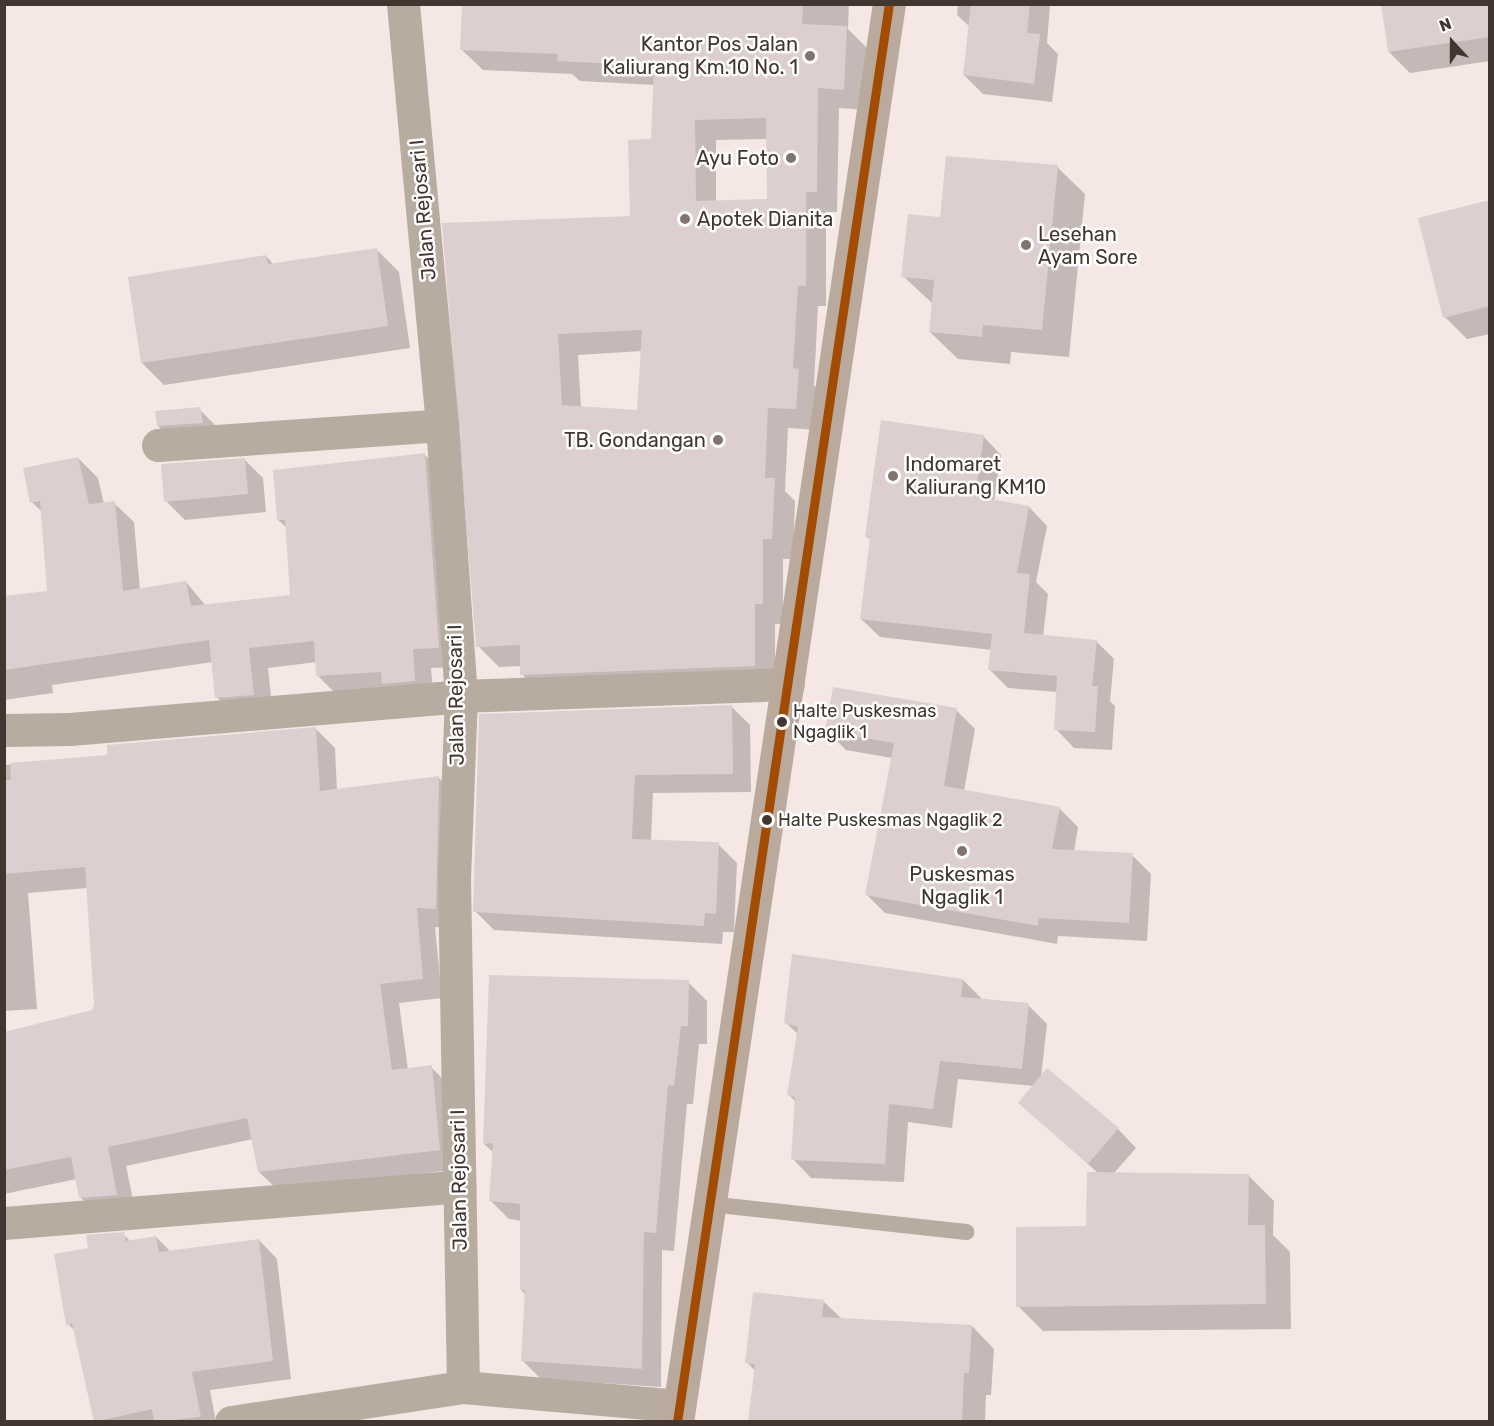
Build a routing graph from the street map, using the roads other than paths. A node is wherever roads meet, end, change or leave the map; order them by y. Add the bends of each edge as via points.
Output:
1 (403, 4) edge
2 (889, 4) edge
3 (442, 425) junction
4 (158, 445) dead end
5 (788, 684) junction
6 (461, 696) junction
7 (4, 730) edge
8 (459, 1186) junction
9 (709, 1204) junction
10 (4, 1223) edge
11 (966, 1232) dead end
12 (463, 1387) junction
13 (678, 1414) edge
14 (231, 1422) edge

1 - 3 street, Jalan Rejosari I
2 - 5 main road
3 - 4 street
3 - 6 street, Jalan Rejosari I
5 - 6 street
5 - 9 main road
6 - 7 street via 70,729
6 - 8 street, Jalan Rejosari I via 454,877
8 - 10 street
8 - 12 street, Jalan Rejosari I
9 - 11 lane
9 - 13 main road
12 - 13 street
12 - 14 street

